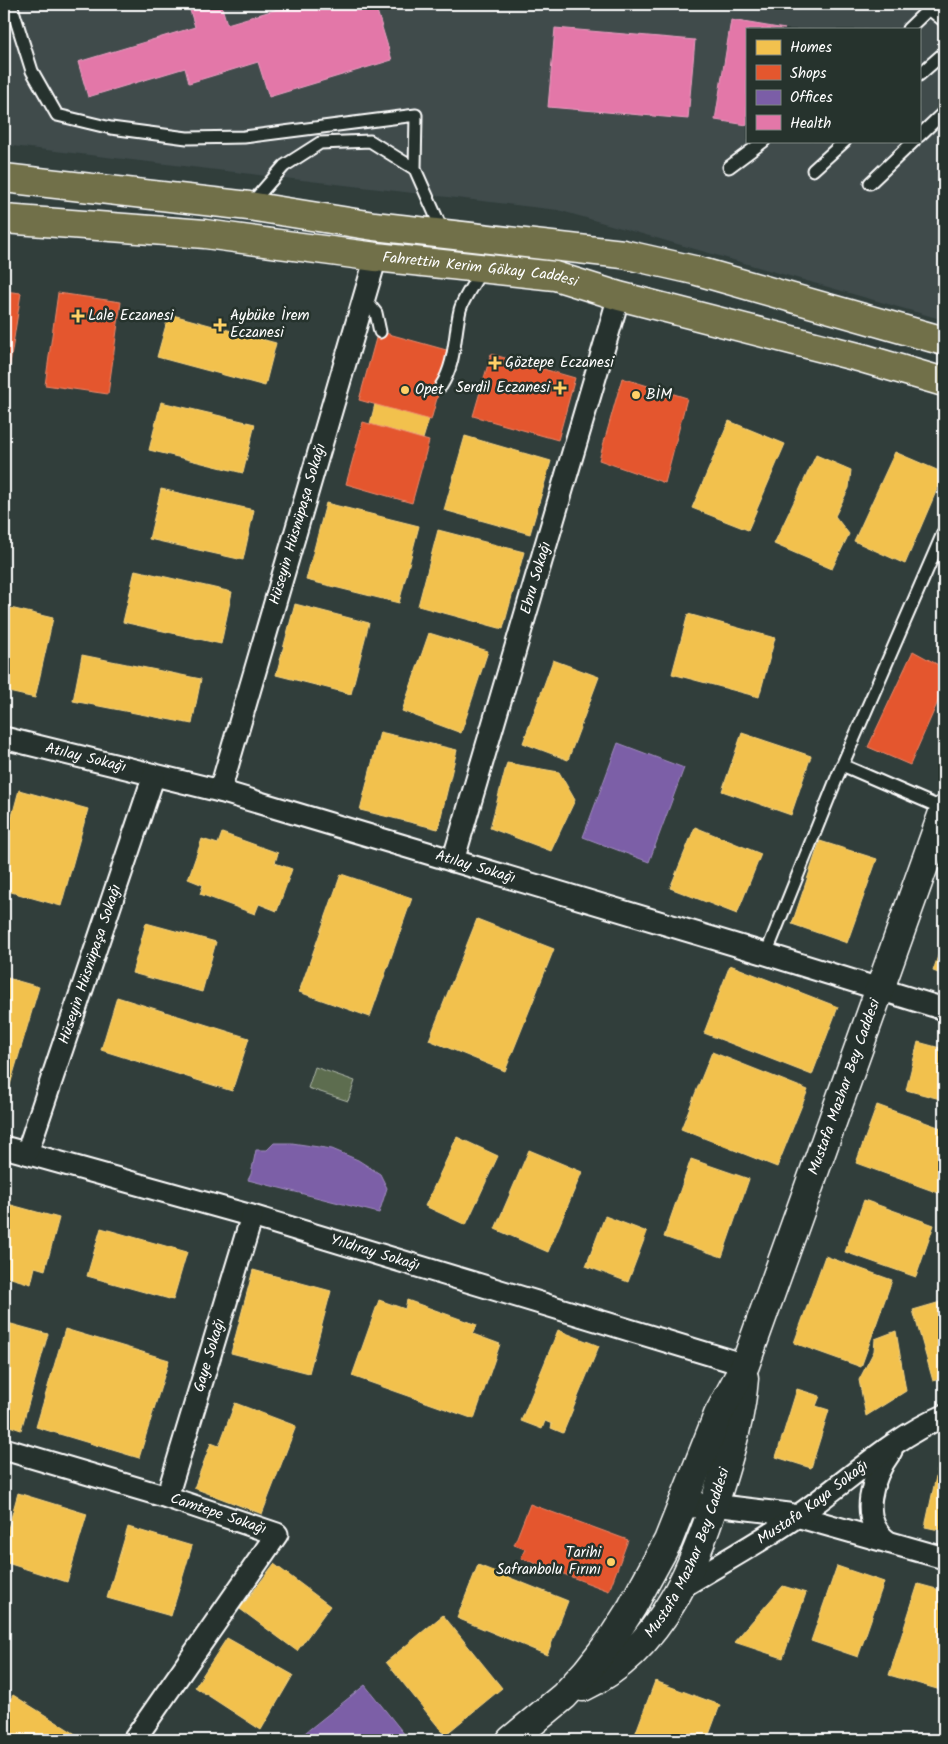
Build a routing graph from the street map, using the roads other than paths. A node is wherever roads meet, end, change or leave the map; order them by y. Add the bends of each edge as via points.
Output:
1 (11, 4) edge
2 (4, 6) edge
3 (932, 6) edge
4 (944, 21) edge
5 (909, 28) edge
6 (944, 53) edge
7 (920, 74) edge
8 (944, 112) edge
9 (920, 135) edge
10 (763, 142) edge
11 (844, 142) edge
12 (913, 142) edge
13 (729, 167) dead end
14 (415, 168) junction
15 (813, 170) dead end
16 (4, 178) edge
17 (870, 184) dead end
18 (248, 206) junction
19 (4, 219) edge
20 (444, 234) junction
21 (376, 257) junction
22 (483, 268) junction
23 (619, 296) junction
24 (364, 298) junction
25 (380, 332) dead end
26 (944, 341) edge
27 (944, 382) edge
28 (441, 386) dead end
29 (944, 531) edge
30 (4, 738) edge
31 (842, 765) junction
32 (154, 775) junction
33 (220, 791) junction
34 (943, 817) edge
35 (453, 861) junction
36 (766, 954) junction
37 (880, 990) junction
38 (944, 1010) edge
39 (4, 1147) edge
40 (26, 1153) junction
41 (252, 1216) junction
42 (744, 1365) junction
43 (944, 1416) edge
44 (902, 1439) junction
45 (4, 1449) edge
46 (167, 1497) junction
47 (714, 1504) junction
48 (798, 1516) junction
49 (676, 1523) junction
50 (888, 1542) junction
51 (944, 1558) edge
52 (682, 1587) junction
53 (564, 1696) junction
54 (520, 1739) edge
55 (134, 1740) edge

1 - 2 lane
1 - 14 lane via 32,71 57,115 110,128 187,138 244,137 416,115
3 - 4 lane
3 - 5 lane
6 - 7 lane
8 - 9 lane
10 - 13 lane
11 - 15 lane
12 - 17 lane
14 - 18 lane via 370,141 320,143 284,166
14 - 20 lane
16 - 18 main road, Fahrettin Kerim Gökay Caddesi
18 - 20 main road, Fahrettin Kerim Gökay Caddesi
19 - 21 main road, Fahrettin Kerim Gökay Caddesi via 206,234
20 - 26 main road, Fahrettin Kerim Gökay Caddesi via 623,254 674,264
21 - 22 main road, Fahrettin Kerim Gökay Caddesi
21 - 24 street, Hüseyin Hüsnüpaşa Sokağı
22 - 23 main road, Fahrettin Kerim Gökay Caddesi via 555,276
22 - 28 lane via 460,308 448,375
23 - 27 main road, Fahrettin Kerim Gökay Caddesi
23 - 35 street, Ebru Sokağı
24 - 25 lane via 376,313
24 - 33 street, Hüseyin Hüsnüpaşa Sokağı
29 - 31 lane
30 - 32 street, Atılay Sokağı
31 - 34 lane
31 - 36 lane
32 - 33 street, Atılay Sokağı
32 - 40 street, Hüseyin Hüsnüpaşa Sokağı
33 - 35 street, Atılay Sokağı
34 - 37 main road, Mustafa Mazhar Bey Caddesi
35 - 36 street, Atılay Sokağı
36 - 37 street, Atılay Sokağı
37 - 38 street, Atılay Sokağı
37 - 42 main road, Mustafa Mazhar Bey Caddesi
39 - 40 street, Yıldıray Sokağı
40 - 41 street, Yıldıray Sokağı
41 - 42 street, Yıldıray Sokağı
41 - 46 street, Gaye Sokağı
42 - 47 main road, Mustafa Mazhar Bey Caddesi via 739,1420
42 - 49 main road, Mustafa Mazhar Bey Caddesi via 718,1415
43 - 44 street, Mustafa Kaya Sokağı
44 - 48 street, Mustafa Kaya Sokağı
44 - 50 street via 881,1466 871,1496 872,1522
45 - 46 street, Camtepe Sokağı
46 - 55 street, Camtepe Sokağı via 278,1534
47 - 48 street
47 - 49 street via 691,1506 682,1512
47 - 52 main road, Mustafa Mazhar Bey Caddesi
48 - 50 street
48 - 52 street, Mustafa Kaya Sokağı
49 - 53 main road, Mustafa Mazhar Bey Caddesi via 622,1623 600,1655
50 - 51 street
52 - 53 main road, Mustafa Mazhar Bey Caddesi via 650,1634 628,1658 602,1677
53 - 54 main road, Mustafa Mazhar Bey Caddesi

